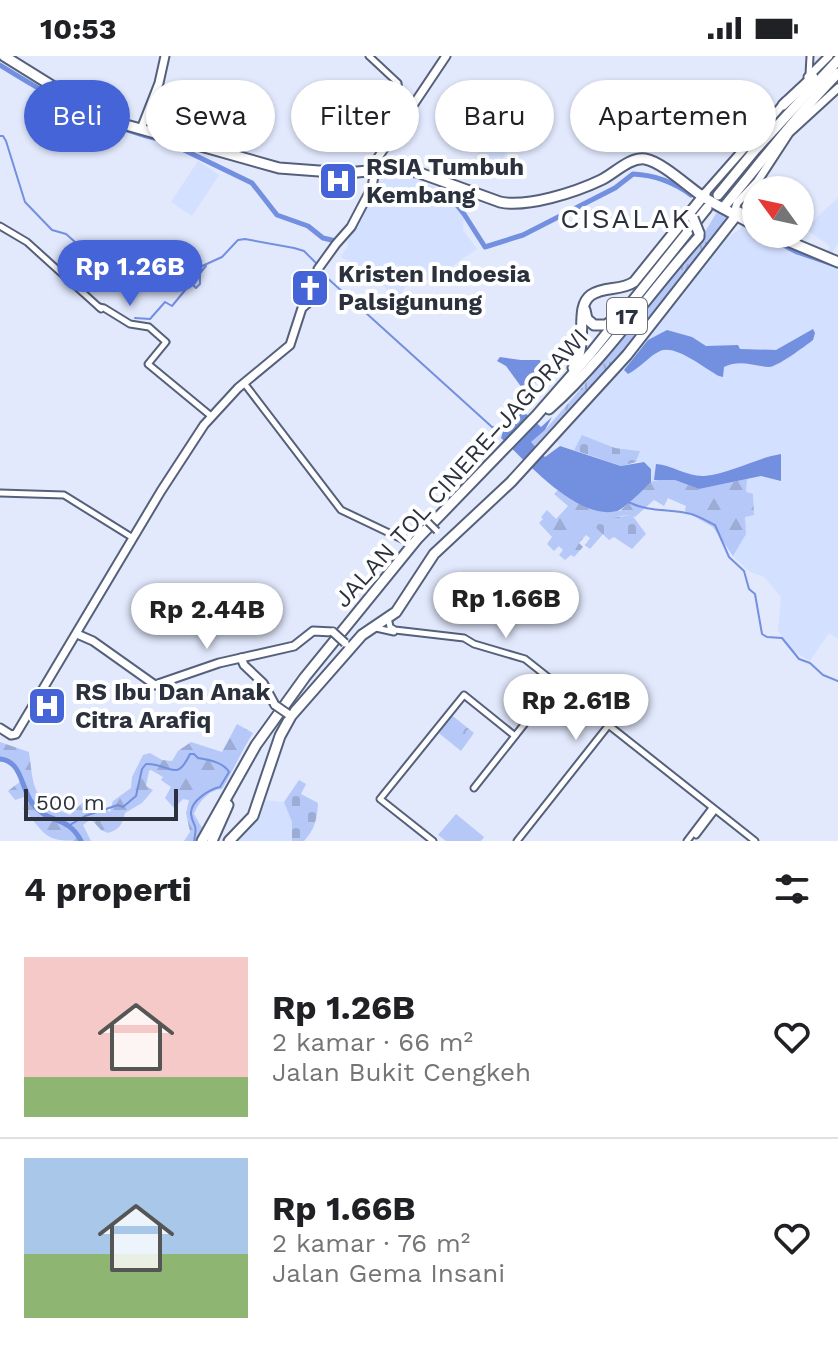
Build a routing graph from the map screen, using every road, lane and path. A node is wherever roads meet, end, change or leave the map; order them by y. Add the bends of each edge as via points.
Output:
1 (6, 56) edge
2 (165, 56) edge
3 (369, 56) edge
4 (446, 56) edge
5 (810, 56) edge
6 (834, 57) edge
7 (838, 67) edge
8 (810, 76) junction
9 (838, 76) edge
10 (395, 80) edge
11 (838, 88) edge
12 (419, 90) edge
13 (783, 105) junction
14 (141, 128) junction
15 (383, 152) edge
16 (373, 169) junction
17 (725, 208) edge
18 (693, 216) junction
19 (0, 225) edge
20 (807, 248) edge
21 (838, 261) edge
22 (646, 284) junction
23 (244, 383) junction
24 (548, 406) junction
25 (211, 416) junction
26 (504, 452) junction
27 (528, 466) junction
28 (0, 493) edge
29 (133, 538) junction
30 (448, 541) junction
31 (390, 627) junction
32 (77, 634) junction
33 (348, 646) junction
34 (241, 658) junction
35 (556, 684) junction
36 (321, 685) junction
37 (289, 715) junction
38 (608, 726) junction
39 (0, 728) edge
40 (515, 736) junction
41 (474, 788) dead end
42 (714, 809) junction
43 (207, 841) edge
44 (231, 841) edge
45 (433, 841) edge
46 (517, 841) edge
47 (690, 841) edge
48 (755, 841) edge

1 - 14 highway via 100,114
2 - 14 main road
3 - 10 street
4 - 12 main road
5 - 8 street
6 - 8 main road
6 - 13 highway
6 - 17 highway, JALAN TOL CINERE–JAGORAWI / 17 via 755,150
7 - 17 highway, JALAN TOL CINERE–JAGORAWI / 17 via 766,144
8 - 13 main road
9 - 17 highway via 806,106
11 - 17 main road via 789,133 757,182
13 - 17 main road
14 - 16 highway via 269,166
15 - 16 main road
16 - 17 highway via 410,168 502,200 523,200 594,181 643,157
16 - 23 main road via 371,189 349,230 320,267 316,296 302,308 290,345
17 - 18 highway
17 - 22 highway, JALAN TOL CINERE–JAGORAWI / 17
17 - 24 highway, JALAN TOL CINERE–JAGORAWI / 17
17 - 24 highway via 634,282 585,301 579,357
17 - 27 highway via 633,348
18 - 22 highway via 636,284 589,300 587,319 608,324
18 - 24 highway, bridge via 699,237 606,351
19 - 25 street via 28,240 102,308 130,324 149,327 166,342 148,364
20 - 21 highway
22 - 24 highway, JALAN TOL CINERE–JAGORAWI / 17
23 - 25 main road
23 - 30 street, bridge via 341,510 406,541 424,518
24 - 26 highway, JALAN TOL CINERE–JAGORAWI / 17
25 - 29 main road
26 - 43 highway, JALAN TOL CINERE–JAGORAWI / 17 via 422,541 308,680 267,735
26 - 43 highway, JALAN TOL CINERE–JAGORAWI / 17 via 418,538 290,696 256,745
27 - 30 highway
27 - 31 highway via 436,556
28 - 29 street via 64,495
29 - 32 main road
30 - 33 highway via 430,558 393,615
31 - 35 street via 460,638 531,664
31 - 36 highway via 366,635
32 - 34 main road via 154,685
32 - 39 main road via 16,734
33 - 34 main road, bridge via 333,632 318,629 294,646
33 - 36 highway
34 - 37 main road, bridge via 275,705
35 - 38 street
35 - 40 street
36 - 37 highway
36 - 44 highway via 286,729 256,817
37 - 44 highway via 253,816
38 - 42 street
38 - 46 street
40 - 41 street
40 - 45 street via 464,695 380,799
42 - 47 street
42 - 48 street

